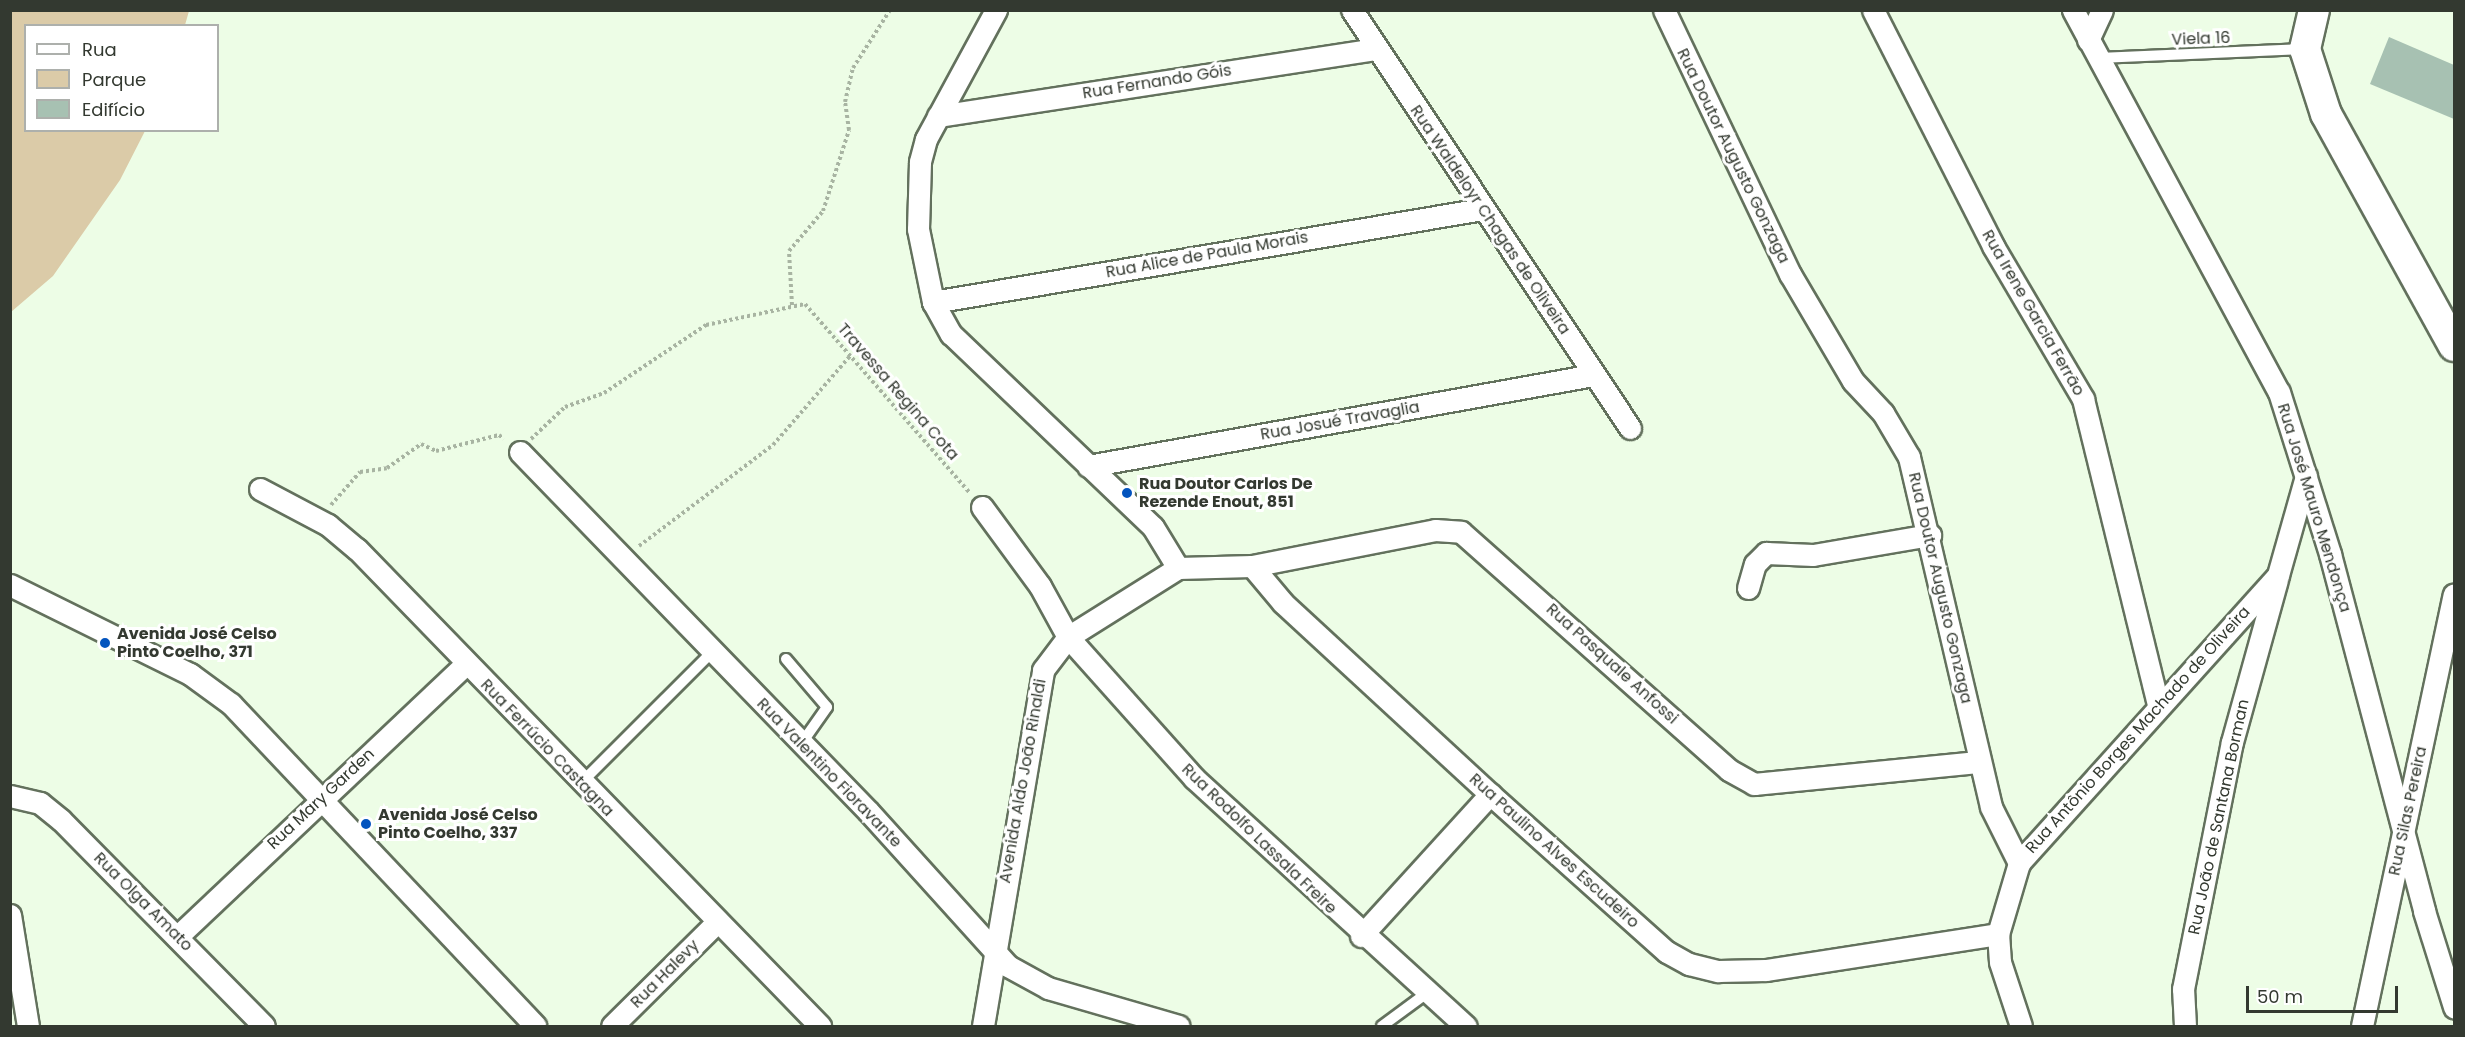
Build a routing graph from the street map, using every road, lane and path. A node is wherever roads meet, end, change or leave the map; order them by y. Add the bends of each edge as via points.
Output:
1 (890, 10) edge
2 (996, 10) edge
3 (1352, 10) edge
4 (1664, 10) edge
5 (1873, 10) edge
6 (2073, 10) edge
7 (2102, 10) edge
8 (2314, 10) edge
9 (1376, 49) junction
10 (2093, 49) junction
11 (2305, 50) junction
12 (938, 116) junction
13 (1482, 208) junction
14 (933, 302) junction
15 (792, 305) junction
16 (2454, 346) edge
17 (851, 355) junction
18 (1593, 375) junction
19 (1630, 428) dead end
20 (520, 452) junction
21 (1088, 466) junction
22 (2306, 475) junction
23 (260, 489) dead end
24 (982, 507) joint
25 (319, 519) junction
26 (1930, 535) junction
27 (622, 559) junction
28 (1252, 566) junction
29 (1178, 568) junction
30 (2278, 575) junction
31 (10, 585) edge
32 (1748, 588) dead end
33 (2454, 595) edge
34 (1068, 637) junction
35 (712, 652) junction
36 (786, 659) dead end
37 (466, 664) junction
38 (2158, 704) junction
39 (801, 744) junction
40 (1980, 762) junction
41 (581, 783) junction
42 (1490, 794) junction
43 (10, 796) edge
44 (321, 797) junction
45 (2404, 834) junction
46 (2019, 863) junction
47 (10, 915) edge
48 (717, 922) junction
49 (1998, 934) junction
50 (1361, 936) junction
51 (177, 937) junction
52 (993, 950) junction
53 (15, 977) edge
54 (1427, 993) junction
55 (2454, 1007) edge
56 (28, 1026) edge
57 (264, 1026) edge
58 (535, 1026) edge
59 (612, 1026) edge
60 (820, 1026) edge
61 (983, 1026) edge
62 (1179, 1026) edge
63 (1382, 1026) edge
64 (1466, 1026) edge
65 (2021, 1026) edge
66 (2186, 1026) edge
67 (2362, 1026) edge

1 - 15 path via 853,68 845,102 849,130 823,211 789,251
2 - 12 street
3 - 9 street, Rua Waldeloyr Chagas de Oliveira
4 - 26 street, Rua Doutor Augusto Gonzaga via 1816,322 1853,381 1898,435
5 - 38 street, Rua Irene Garcia Ferrão via 1993,246 2083,399
6 - 10 street, Rua José Mauro Mendonça
7 - 10 street
8 - 11 main road
9 - 12 street, Rua Fernando Góis
9 - 13 street, Rua Waldeloyr Chagas de Oliveira
10 - 11 lane, Viela 16
10 - 22 street, Rua José Mauro Mendonça via 2264,360
11 - 16 main road via 2326,114 2433,299
12 - 14 street via 915,186
13 - 14 street, Rua Alice de Paula Morais
13 - 18 street, Rua Waldeloyr Chagas de Oliveira
14 - 21 street via 951,334
15 - 17 path, Travessa Regina Cota via 805,304
15 - 20 path via 706,325 604,393 565,407
17 - 24 path, Travessa Regina Cota
17 - 27 path via 773,445
18 - 19 street, Rua Waldeloyr Chagas de Oliveira
18 - 21 street, Rua Josué Travaglia
20 - 25 path via 499,435 436,451 421,444 387,468 360,472
20 - 27 street, Rua Valentino Fioravante
21 - 29 street via 1165,541
22 - 30 street, Rua Antônio Borges Machado de Oliveira
22 - 45 street, Rua José Mauro Mendonça
23 - 25 street, Rua Ferrúcio Castagna
24 - 34 street, Rua Rodolfo Lassala Freire via 1040,586
25 - 37 street, Rua Ferrúcio Castagna via 357,549
26 - 32 street via 1823,554 1766,553 1755,564
26 - 40 street, Rua Doutor Augusto Gonzaga
27 - 35 street, Rua Valentino Fioravante
28 - 29 street
28 - 40 street, Rua Pasquale Anfossi via 1435,530 1461,532 1729,770 1754,784
28 - 42 street, Rua Paulino Alves Escudeiro via 1291,611
29 - 34 street, Avenida Aldo João Rinaldi
30 - 38 street, Rua Antônio Borges Machado de Oliveira
30 - 66 street, Rua João de Santana Borman via 2232,742 2183,989
31 - 44 street via 210,687
33 - 45 street, Rua Silas Pereira
34 - 50 street, Rua Rodolfo Lassala Freire via 1194,778
34 - 52 street, Avenida Aldo João Rinaldi via 1051,655 1038,691
35 - 39 street, Rua Valentino Fioravante
35 - 41 lane
36 - 39 lane via 827,706
37 - 41 street, Rua Ferrúcio Castagna
37 - 44 street, Rua Mary Garden
38 - 46 street, Rua Antônio Borges Machado de Oliveira
39 - 52 street, Rua Valentino Fioravante
40 - 46 street, Rua Doutor Augusto Gonzaga via 1998,826
41 - 48 street, Rua Ferrúcio Castagna
42 - 49 street, Rua Paulino Alves Escudeiro via 1667,952 1703,968 1766,970
42 - 50 street
43 - 51 street, Rua Olga Amato via 40,803 61,819
44 - 51 street, Rua Mary Garden
44 - 58 street
45 - 55 street, Rua José Mauro Mendonça
45 - 67 street, Rua Silas Pereira
46 - 49 street, Rua Antônio Borges Machado de Oliveira
47 - 53 street
48 - 59 street, Rua Halevy
48 - 60 street, Rua Ferrúcio Castagna
49 - 65 street, Rua Antônio Borges Machado de Oliveira via 2000,962
50 - 54 street, Rua Rodolfo Lassala Freire
51 - 57 street, Rua Olga Amato
52 - 61 street, Avenida Aldo João Rinaldi
52 - 62 street, Rua Valentino Fioravante via 1008,966 1048,988
53 - 56 street
54 - 63 lane
54 - 64 street, Rua Rodolfo Lassala Freire

